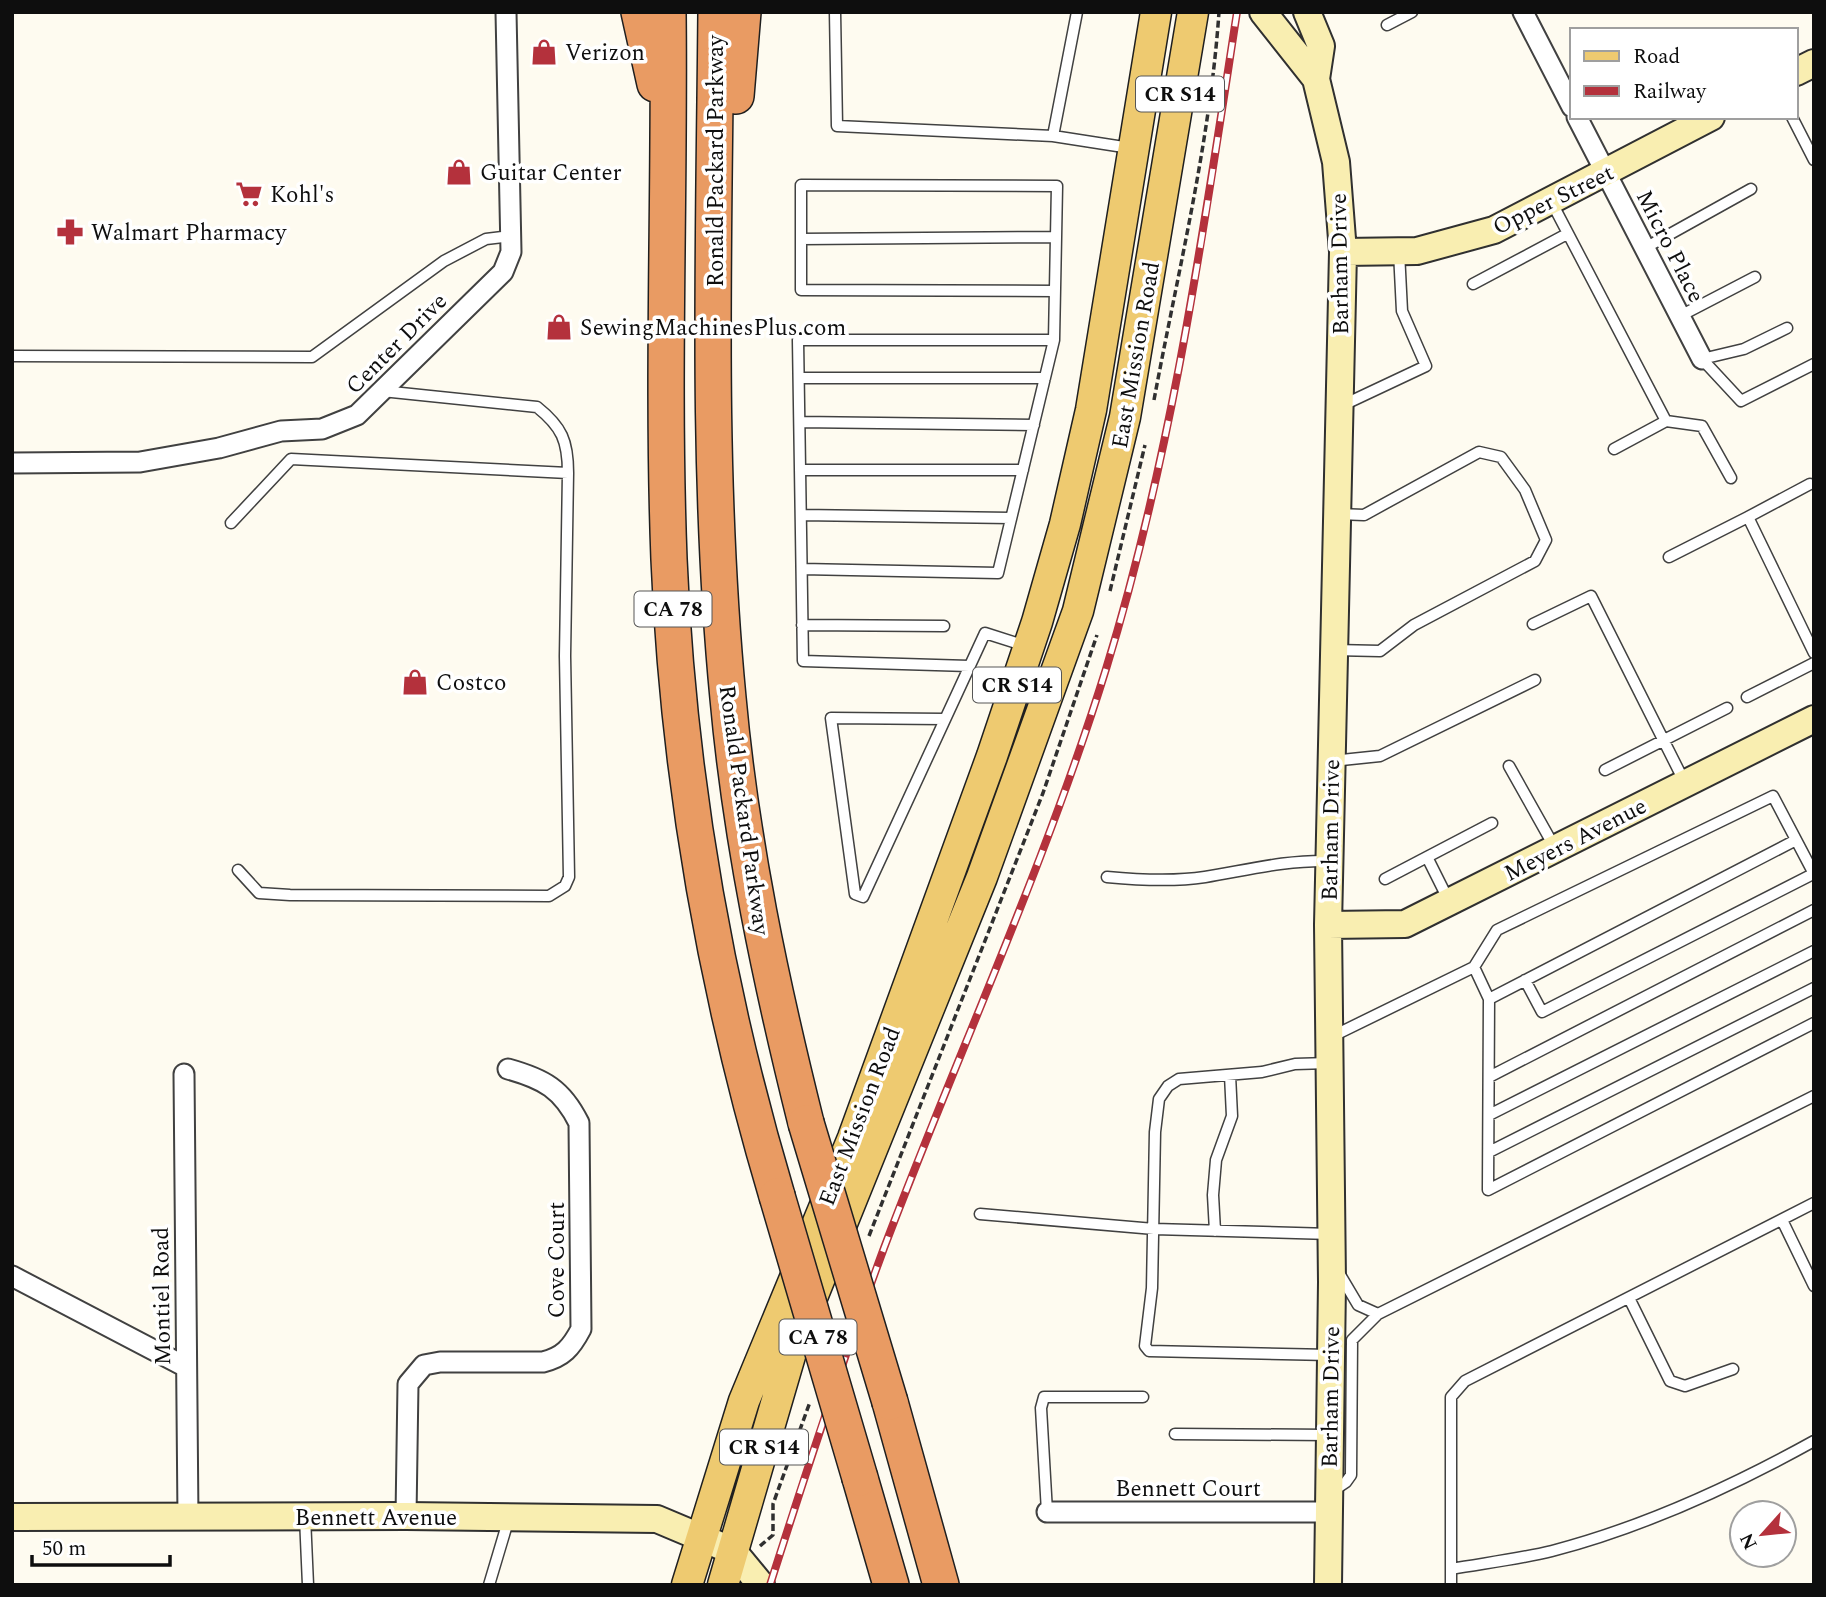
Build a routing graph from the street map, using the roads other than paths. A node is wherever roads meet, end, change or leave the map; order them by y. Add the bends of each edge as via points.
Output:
1 (506, 12) edge
2 (639, 12) edge
3 (668, 12) edge
4 (716, 12) edge
5 (743, 12) edge
6 (835, 12) edge
7 (1077, 12) edge
8 (1156, 12) edge
9 (1193, 12) edge
10 (1263, 12) edge
11 (1307, 12) edge
12 (1412, 12) edge
13 (1523, 12) edge
14 (1387, 25) dead end
15 (1814, 63) edge
16 (1798, 71) edge
17 (1316, 79) junction
18 (1570, 100) edge
19 (1579, 119) edge
20 (1707, 119) edge
21 (1793, 119) edge
22 (1053, 136) junction
23 (670, 149) junction
24 (1134, 149) junction
25 (1814, 160) edge
26 (1606, 173) junction
27 (1751, 189) dead end
28 (1551, 201) junction
29 (1567, 234) junction
30 (511, 236) junction
31 (1056, 237) junction
32 (801, 239) junction
33 (714, 245) junction
34 (1645, 248) junction
35 (1343, 252) junction
36 (1399, 252) junction
37 (1755, 277) dead end
38 (1473, 284) dead end
39 (1055, 291) junction
40 (1680, 316) junction
41 (1787, 328) dead end
42 (1054, 340) junction
43 (12, 356) edge
44 (1702, 359) junction
45 (1814, 364) edge
46 (799, 378) junction
47 (1045, 378) junction
48 (382, 391) junction
49 (1340, 407) junction
50 (1666, 421) junction
51 (800, 422) junction
52 (1034, 425) junction
53 (1614, 449) dead end
54 (12, 463) edge
55 (800, 470) junction
56 (1023, 470) junction
57 (568, 473) junction
58 (1731, 478) dead end
59 (1810, 484) dead end
60 (1338, 514) junction
61 (801, 515) junction
62 (1748, 517) junction
63 (1011, 518) junction
64 (231, 523) dead end
65 (1669, 557) dead end
66 (802, 569) junction
67 (1533, 624) dead end
68 (802, 625) junction
69 (944, 626) dead end
70 (1029, 647) junction
71 (1334, 650) junction
72 (1814, 653) edge
73 (1814, 663) edge
74 (970, 666) junction
75 (1535, 680) dead end
76 (1051, 691) junction
77 (1747, 697) dead end
78 (1727, 708) dead end
79 (945, 719) junction
80 (1814, 719) edge
81 (1663, 739) junction
82 (1332, 761) junction
83 (1509, 766) dead end
84 (1605, 770) dead end
85 (1685, 783) junction
86 (1492, 823) dead end
87 (1796, 840) junction
88 (1555, 849) junction
89 (1427, 857) junction
90 (1329, 861) junction
91 (238, 870) dead end
92 (1814, 874) edge
93 (1107, 877) dead end
94 (1385, 879) dead end
95 (1450, 902) junction
96 (1814, 910) edge
97 (1328, 925) junction
98 (1814, 951) edge
99 (1474, 967) junction
100 (1525, 980) junction
101 (1814, 988) edge
102 (1489, 999) junction
103 (1814, 1023) edge
104 (1329, 1051) junction
105 (508, 1069) dead end
106 (184, 1074) dead end
107 (1230, 1075) junction
108 (1489, 1077) junction
109 (1814, 1096) edge
110 (1489, 1115) junction
111 (1489, 1152) junction
112 (1814, 1203) edge
113 (980, 1214) dead end
114 (1782, 1220) junction
115 (1154, 1230) junction
116 (1214, 1231) junction
117 (1331, 1247) junction
118 (12, 1276) edge
119 (1814, 1286) edge
120 (1629, 1298) junction
121 (1378, 1314) junction
122 (1331, 1355) junction
123 (186, 1367) junction
124 (1733, 1369) dead end
125 (1143, 1397) dead end
126 (1175, 1434) dead end
127 (1329, 1436) junction
128 (1814, 1441) edge
129 (908, 1475) junction
130 (1329, 1502) junction
131 (1047, 1513) joint
132 (406, 1516) junction
133 (12, 1517) edge
134 (304, 1517) junction
135 (510, 1517) junction
136 (188, 1518) junction
137 (701, 1537) junction
138 (733, 1551) junction
139 (1451, 1569) junction
140 (308, 1585) edge
141 (489, 1585) edge
142 (687, 1585) edge
143 (723, 1585) edge
144 (761, 1585) edge
145 (891, 1585) edge
146 (940, 1585) edge
147 (953, 1585) edge
148 (1328, 1585) edge
149 (1451, 1585) edge

1 - 30 street, Center Drive
2 - 23 highway
3 - 23 highway, Ronald Packard Parkway / CA 78
4 - 33 highway, Ronald Packard Parkway / CA 78
5 - 33 highway via 734,125
6 - 22 lane via 837,126
7 - 22 lane
8 - 24 main road, East Mission Road / CR S14
9 - 76 main road, East Mission Road / CR S14 via 1125,417 1078,611
10 - 17 street, Barham Drive
11 - 17 street, Barham Drive via 1321,47
12 - 14 lane
13 - 18 street, Micro Place
15 - 16 street
17 - 35 street, Barham Drive via 1336,162
19 - 26 street, Micro Place
20 - 26 street, Opper Street
21 - 25 lane
22 - 24 lane
23 - 145 highway, Ronald Packard Parkway / CA 78, bridge via 669,558 697,854 748,1100
24 - 70 main road, East Mission Road / CR S14 via 1091,410 1065,524
26 - 28 street, Opper Street
26 - 34 street, Micro Place
27 - 34 lane
28 - 29 lane
28 - 36 street, Opper Street via 1494,230
29 - 38 lane
29 - 50 lane
30 - 43 lane via 486,239 444,261 312,357
30 - 48 street, Center Drive via 511,252 503,271
31 - 32 lane
31 - 32 lane via 1057,186 801,185
31 - 39 lane
32 - 39 lane via 801,290
33 - 129 highway, Ronald Packard Parkway / CA 78, bridge via 713,437 728,699 748,856 806,1123
34 - 40 street, Micro Place
35 - 36 street, Opper Street
35 - 49 street, Barham Drive
36 - 49 lane via 1402,312 1426,366
37 - 40 lane
39 - 42 lane
40 - 44 street, Micro Place
41 - 44 lane via 1744,349
42 - 46 lane via 798,340
42 - 47 lane
44 - 45 lane via 1741,401
46 - 47 lane
46 - 51 lane
47 - 52 lane
48 - 54 street, Center Drive via 358,415 322,429 281,431 140,462
48 - 57 lane via 537,407 557,423 568,452
49 - 60 street, Barham Drive
50 - 53 lane
50 - 58 lane via 1702,426
51 - 52 lane
51 - 55 lane
52 - 56 lane
55 - 56 lane
55 - 61 lane
56 - 63 lane
57 - 64 lane via 291,459
57 - 91 lane via 569,877 565,887 549,896 290,895 259,893
59 - 62 lane
60 - 71 street, Barham Drive
60 - 71 lane via 1364,515 1479,452 1501,457 1525,490 1546,540 1535,561 1414,625 1380,651
61 - 63 lane
61 - 66 lane
62 - 65 lane
62 - 72 lane
63 - 66 lane via 998,573
66 - 68 lane
67 - 81 lane via 1591,596
68 - 69 lane
68 - 74 lane via 803,661
70 - 74 lane via 985,634
70 - 76 main road via 1041,656
70 - 137 main road, East Mission Road / CR S14 via 853,1138 744,1401
71 - 82 street, Barham Drive
73 - 77 lane
74 - 79 lane
75 - 82 lane via 1380,756
76 - 138 main road, East Mission Road / CR S14 via 982,877 794,1342
78 - 81 lane
79 - 79 lane via 863,897 855,894 831,718
80 - 85 street, Meyers Avenue
81 - 84 lane
81 - 85 lane
82 - 90 street, Barham Drive
83 - 88 lane
85 - 88 street, Meyers Avenue
86 - 89 lane
87 - 92 lane
87 - 99 lane via 1773,796 1497,930
87 - 100 lane
88 - 95 street, Meyers Avenue
89 - 94 lane
89 - 95 lane
90 - 93 lane via 1267,863 1203,877
90 - 97 street, Barham Drive
92 - 100 lane via 1542,1012
95 - 97 street, Meyers Avenue via 1405,924
96 - 108 lane
97 - 104 street, Barham Drive
98 - 110 lane
99 - 102 lane
99 - 104 lane
100 - 102 lane
101 - 111 lane
102 - 108 lane
103 - 111 lane via 1488,1190
104 - 107 lane via 1295,1064
104 - 117 street, Barham Drive
105 - 132 street, Cove Court via 555,1089 579,1123 581,1329 558,1359 424,1365 408,1384
106 - 123 street, Montiel Road
107 - 115 lane via 1179,1079 1160,1100 1155,1132
107 - 116 lane via 1232,1116 1216,1160
108 - 110 lane
109 - 121 lane
110 - 111 lane
112 - 114 lane
113 - 115 lane
114 - 119 lane
114 - 120 lane
115 - 116 lane
115 - 122 lane via 1145,1346 1149,1351
116 - 117 lane
117 - 121 lane via 1358,1305
117 - 122 street, Barham Drive
118 - 123 street
120 - 124 lane via 1670,1381 1685,1386
120 - 139 lane via 1465,1381 1451,1397
121 - 130 lane via 1352,1340 1351,1475
122 - 127 street, Barham Drive
123 - 136 street, Montiel Road
125 - 131 lane via 1044,1397
126 - 127 lane
127 - 130 street, Barham Drive
128 - 139 lane via 1656,1518 1551,1551
129 - 146 highway, Ronald Packard Parkway / CA 78
129 - 147 highway
130 - 131 street, Bennett Court
130 - 148 street, Barham Drive
132 - 134 street, Bennett Avenue
132 - 135 street, Bennett Avenue
133 - 136 street, Bennett Avenue
134 - 136 street, Bennett Avenue
134 - 140 lane
135 - 137 street, Bennett Avenue via 657,1519
135 - 141 lane
137 - 138 street, Bennett Avenue
137 - 142 main road, East Mission Road / CR S14
138 - 143 main road, East Mission Road / CR S14
138 - 144 street
139 - 149 lane

